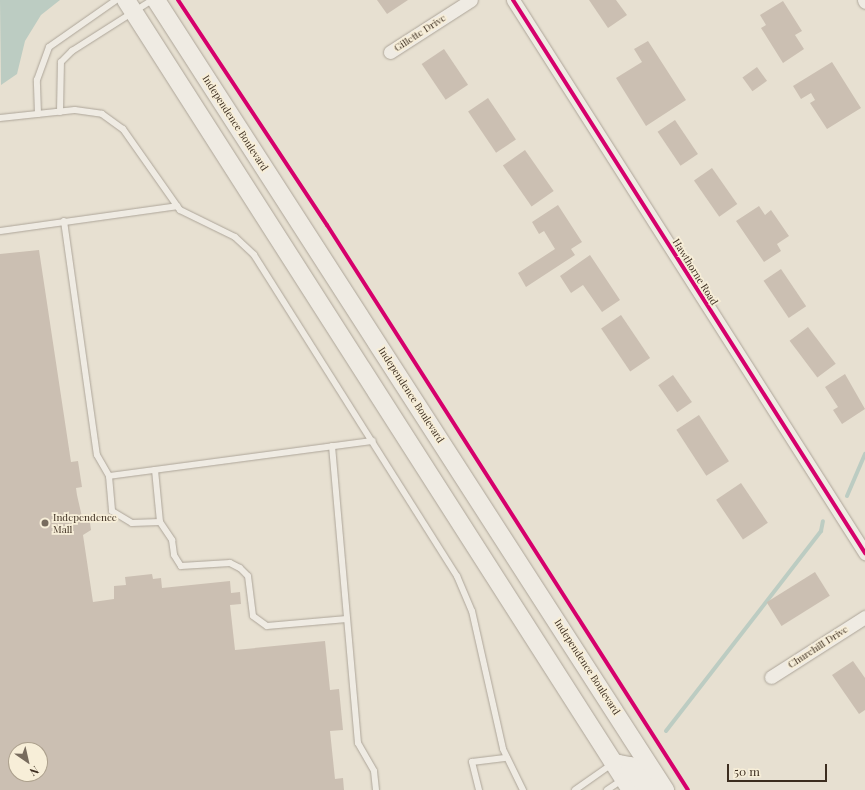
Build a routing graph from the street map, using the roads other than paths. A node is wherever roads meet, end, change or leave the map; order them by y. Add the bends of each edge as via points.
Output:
1 (116, 0) edge
2 (152, 0) edge
3 (156, 0) edge
4 (471, 0) edge
5 (513, 0) edge
6 (130, 6) edge
7 (390, 52) dead end
8 (60, 112) junction
9 (38, 114) junction
10 (0, 118) edge
11 (176, 206) junction
12 (64, 221) junction
13 (0, 231) edge
14 (373, 440) junction
15 (332, 446) junction
16 (155, 470) junction
17 (109, 476) junction
18 (160, 522) junction
19 (865, 553) edge
20 (865, 617) edge
21 (347, 619) junction
22 (771, 677) dead end
23 (507, 758) junction
24 (614, 763) junction
25 (628, 784) edge
26 (376, 790) edge
27 (479, 790) edge
28 (523, 790) edge
29 (575, 790) edge
30 (607, 790) edge
31 (649, 790) edge
32 (665, 790) edge

1 - 9 lane via 49,47 37,80
2 - 6 lane
3 - 32 main road, Independence Boulevard
4 - 7 street, Gillette Drive
5 - 19 street, Hawthorne Road
6 - 8 lane via 72,50 61,62
6 - 24 main road
8 - 9 lane
8 - 11 lane via 75,110 102,114 123,129
9 - 10 lane
11 - 12 lane
11 - 14 lane via 192,219 245,244
12 - 13 lane
12 - 17 lane via 97,455
14 - 15 lane
14 - 23 lane via 462,586 472,611 494,717
15 - 16 lane
15 - 21 lane
16 - 17 lane
16 - 18 lane
17 - 18 lane via 112,511 132,523
18 - 21 lane via 172,540 174,556 181,566 230,563 248,576 254,616 258,622 267,626
20 - 22 street, Churchill Drive
21 - 26 lane via 358,743 374,771
23 - 27 lane via 472,762
23 - 28 lane
24 - 25 main road
24 - 29 lane
24 - 31 main road via 630,766
25 - 30 lane

